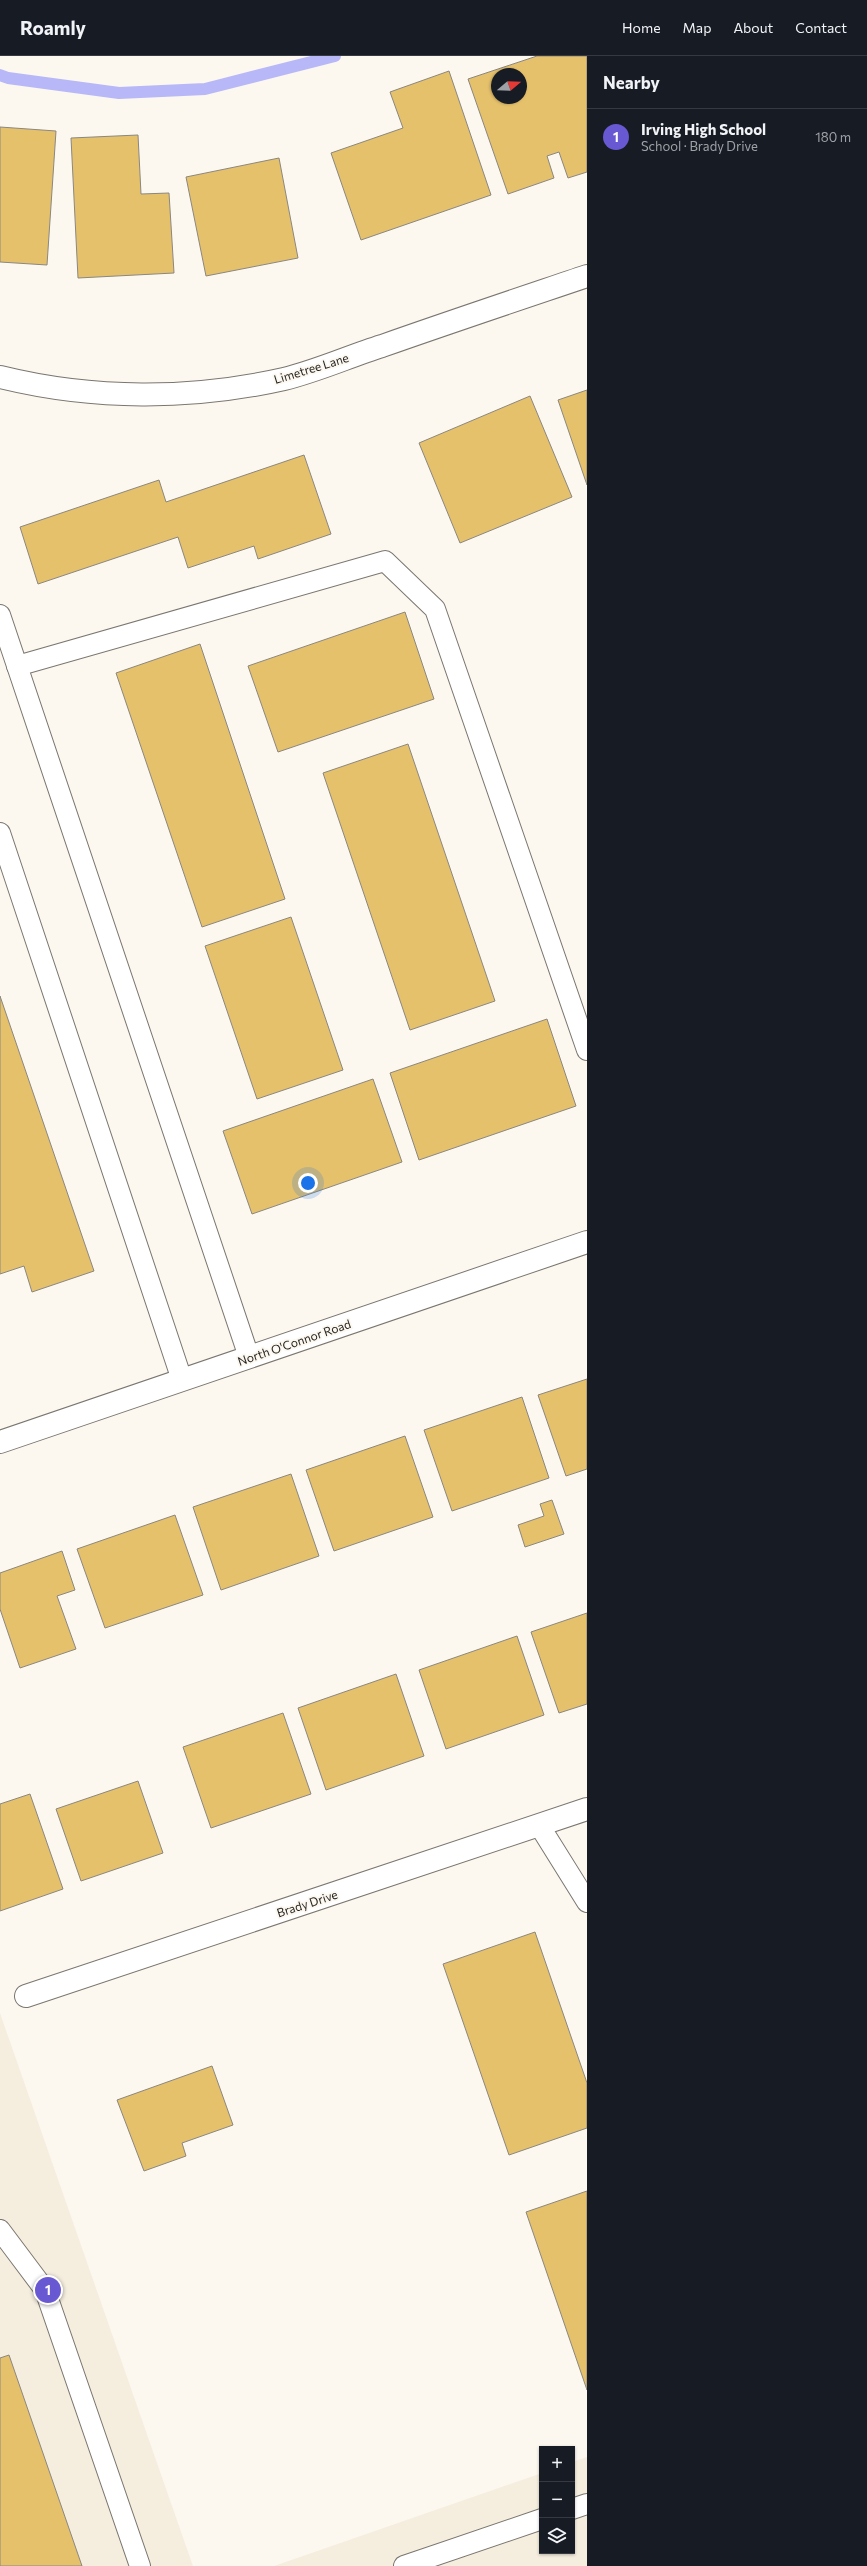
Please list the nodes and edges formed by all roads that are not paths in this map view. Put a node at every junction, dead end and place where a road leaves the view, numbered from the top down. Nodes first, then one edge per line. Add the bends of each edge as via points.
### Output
1 (587, 276) edge
2 (0, 377) edge
3 (0, 615) edge
4 (17, 666) junction
5 (0, 833) edge
6 (587, 1050) edge
7 (587, 1242) edge
8 (249, 1357) junction
9 (182, 1380) junction
10 (0, 1442) edge
11 (587, 1809) edge
12 (539, 1825) junction
13 (587, 1902) edge
14 (26, 1996) dead end
15 (0, 2230) edge
16 (587, 2504) edge
17 (575, 2508) edge
18 (539, 2520) edge
19 (140, 2566) edge
20 (404, 2566) edge

1 - 2 street, Limetree Lane via 285,379 156,396 93,393 35,386
3 - 4 lane
4 - 6 lane via 385,561 435,609
4 - 8 lane
5 - 9 lane
7 - 8 street, North O'Connor Road
8 - 9 street, North O'Connor Road
9 - 10 street, North O'Connor Road
11 - 12 street, Brady Drive
12 - 13 lane
12 - 14 street, Brady Drive
15 - 19 lane via 45,2290
16 - 17 lane
18 - 20 lane

